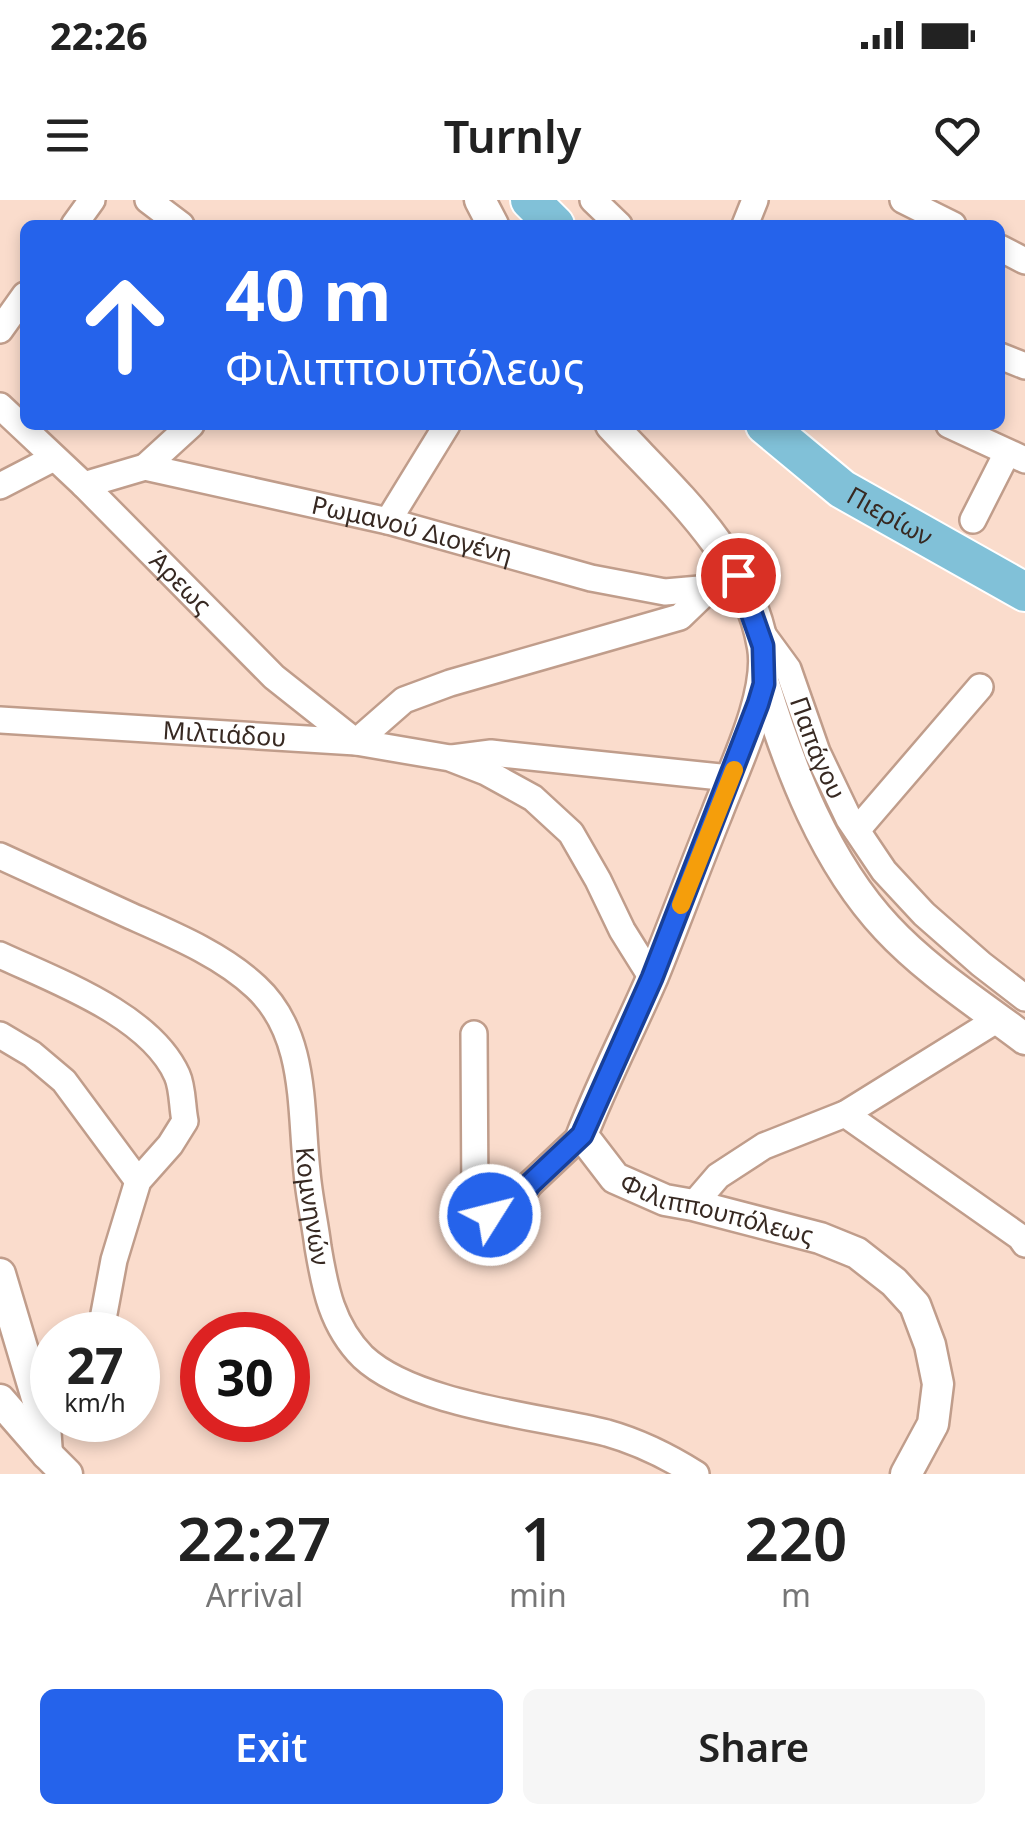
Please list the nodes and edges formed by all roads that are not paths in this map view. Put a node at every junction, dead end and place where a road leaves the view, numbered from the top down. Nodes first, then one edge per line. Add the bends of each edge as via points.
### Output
1 (148, 200) edge
2 (530, 200) edge
3 (593, 200) edge
4 (903, 200) edge
5 (173, 220) edge
6 (551, 220) edge
7 (614, 220) edge
8 (944, 220) edge
9 (20, 302) edge
10 (0, 330) edge
11 (27, 430) edge
12 (186, 430) edge
13 (444, 430) edge
14 (616, 430) edge
15 (771, 430) edge
16 (959, 430) edge
17 (1016, 457) edge
18 (54, 458) junction
19 (145, 467) junction
20 (84, 484) junction
21 (0, 486) edge
22 (973, 520) dead end
23 (388, 522) junction
24 (738, 575) junction
25 (708, 590) junction
26 (1025, 592) edge
27 (758, 628) junction
28 (764, 684) junction
29 (980, 688) dead end
30 (0, 720) edge
31 (356, 742) junction
32 (450, 758) junction
33 (730, 778) junction
34 (857, 830) junction
35 (0, 856) edge
36 (0, 955) edge
37 (652, 978) junction
38 (1025, 998) edge
39 (998, 1019) junction
40 (474, 1034) dead end
41 (0, 1036) edge
42 (1025, 1039) edge
43 (845, 1114) junction
44 (582, 1135) junction
45 (138, 1181) junction
46 (693, 1205) junction
47 (1025, 1244) edge
48 (0, 1274) edge
49 (104, 1312) edge
50 (30, 1368) edge
51 (0, 1400) edge
52 (30, 1424) edge
53 (696, 1474) edge
54 (906, 1474) edge

1 - 5 street
2 - 6 main road
3 - 7 street
4 - 8 street
9 - 10 street
11 - 18 street, Άρεως
12 - 19 street
13 - 23 street
14 - 24 street, Παπάγου via 706,526
15 - 26 main road, Πιερίων via 842,489
16 - 17 street
17 - 22 street
18 - 20 street, Άρεως
18 - 21 street
19 - 20 street, Ρωμανού Διογένη
19 - 23 street, Ρωμανού Διογένη
20 - 31 street, Άρεως via 274,677
23 - 25 street, Ρωμανού Διογένη via 591,578 665,592
24 - 25 street, Ρωμανού Διογένη
24 - 27 street, Παπάγου
25 - 31 street via 680,616 404,700
27 - 28 street
27 - 34 street, Παπάγου via 788,669 817,752
28 - 33 street
28 - 39 street, Παπάγου via 782,745 822,835 868,904 913,953
29 - 34 street
30 - 31 street, Μιλτιάδου
31 - 32 street, Μιλτιάδου
32 - 33 street, Μιλτιάδου via 491,753
32 - 37 street, Μιλτιάδου via 532,798 571,833
33 - 37 street
34 - 38 street, Παπάγου via 924,914
35 - 53 street, Κομνηνών via 184,940 235,970 280,1015 298,1065 326,1296 346,1338 364,1357 433,1395 610,1434
36 - 45 street via 130,1021 178,1076 184,1121
37 - 44 street
39 - 42 street, Παπάγου
39 - 43 street
40 - 44 street via 475,1207 490,1215 511,1210
41 - 45 street via 64,1081
43 - 46 street via 764,1146 718,1176
43 - 47 street
44 - 46 street, Φιλιππουπόλεως via 614,1178
45 - 49 street
46 - 54 street, Φιλιππουπόλεως via 858,1252 915,1305 938,1384 933,1424
48 - 50 street
51 - 52 street

